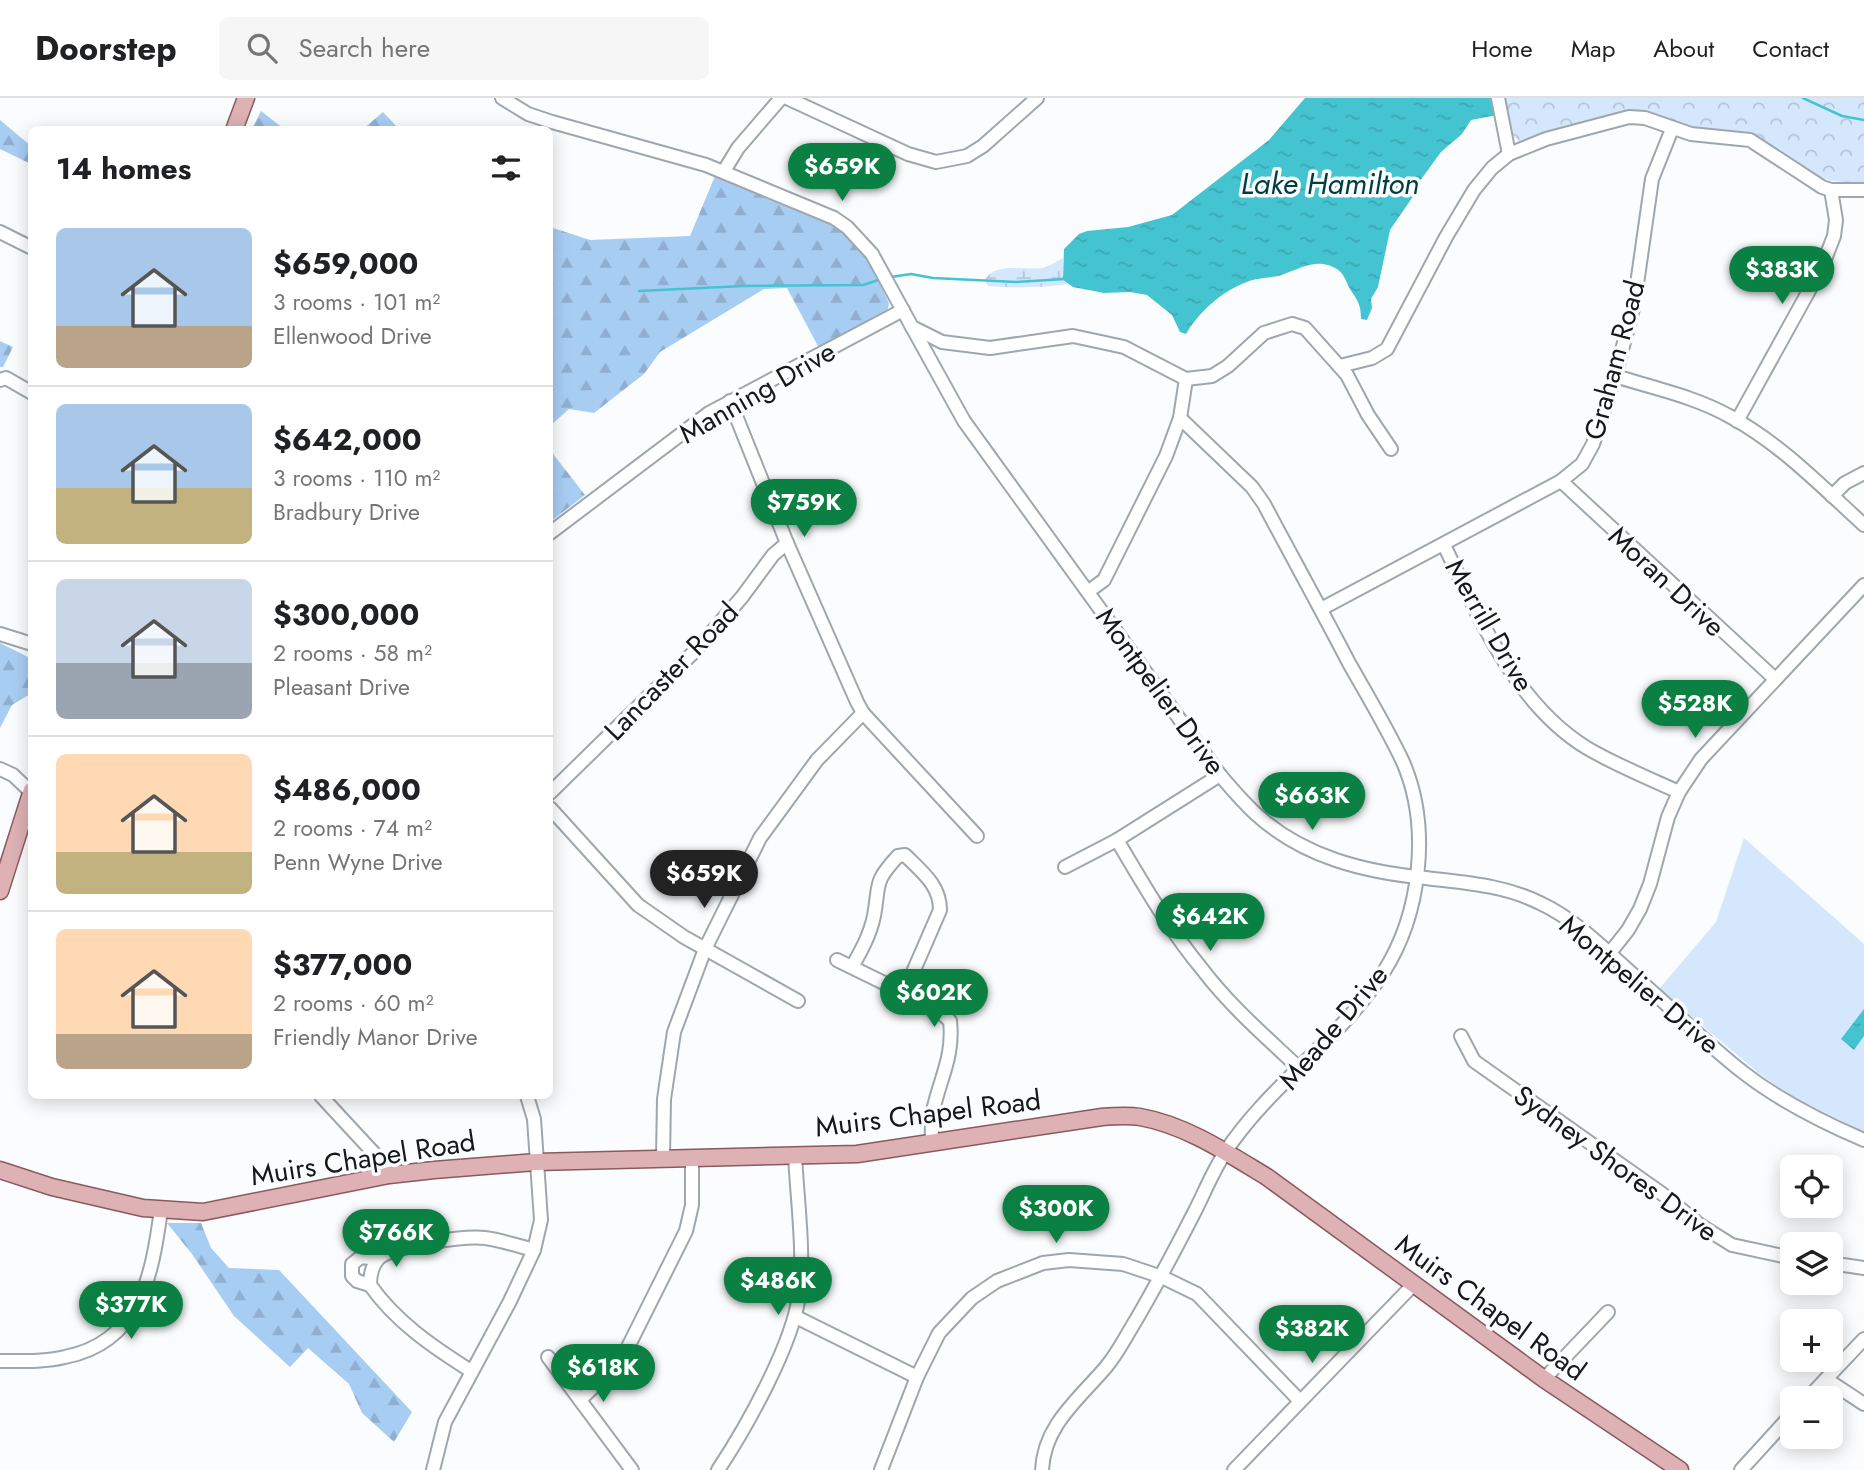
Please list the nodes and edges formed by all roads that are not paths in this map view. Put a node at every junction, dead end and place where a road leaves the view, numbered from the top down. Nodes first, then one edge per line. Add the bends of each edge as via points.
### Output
1 (246, 98) edge
2 (502, 98) edge
3 (781, 98) edge
4 (788, 98) edge
5 (1037, 98) edge
6 (1498, 98) edge
7 (236, 126) edge
8 (1672, 129) junction
9 (1509, 154) junction
10 (724, 171) junction
11 (1831, 190) junction
12 (1864, 190) edge
13 (0, 232) edge
14 (28, 246) edge
15 (903, 310) junction
16 (912, 327) junction
17 (1340, 366) junction
18 (1615, 376) junction
19 (1186, 379) junction
20 (0, 380) edge
21 (28, 391) edge
22 (730, 401) junction
23 (1180, 418) junction
24 (1737, 421) junction
25 (1391, 449) dead end
26 (1864, 473) edge
27 (1561, 481) junction
28 (1832, 496) junction
29 (1864, 525) edge
30 (553, 531) edge
31 (787, 543) junction
32 (1444, 545) junction
33 (1864, 585) edge
34 (1089, 591) junction
35 (1321, 609) junction
36 (0, 634) edge
37 (28, 643) edge
38 (1775, 679) junction
39 (863, 713) junction
40 (0, 769) edge
41 (1220, 775) junction
42 (28, 789) edge
43 (553, 790) edge
44 (1679, 792) junction
45 (28, 802) edge
46 (553, 811) edge
47 (977, 836) dead end
48 (1117, 840) junction
49 (1065, 867) dead end
50 (1417, 877) junction
51 (0, 891) edge
52 (705, 949) junction
53 (1609, 954) junction
54 (836, 960) dead end
55 (852, 967) junction
56 (904, 993) junction
57 (798, 1001) dead end
58 (1461, 1036) dead end
59 (1300, 1068) junction
60 (324, 1099) edge
61 (528, 1099) edge
62 (1864, 1140) edge
63 (932, 1144) junction
64 (1225, 1152) junction
65 (795, 1156) junction
66 (663, 1157) junction
67 (692, 1157) junction
68 (536, 1162) junction
69 (0, 1170) edge
70 (388, 1175) junction
71 (161, 1210) junction
72 (534, 1250) junction
73 (1780, 1255) edge
74 (378, 1259) junction
75 (1843, 1265) edge
76 (1864, 1268) edge
77 (1162, 1277) junction
78 (1414, 1284) junction
79 (370, 1285) junction
80 (1608, 1312) dead end
81 (796, 1317) junction
82 (1864, 1339) edge
83 (548, 1357) dead end
84 (0, 1362) edge
85 (471, 1371) junction
86 (917, 1377) junction
87 (1545, 1379) junction
88 (1826, 1379) junction
89 (1819, 1386) edge
90 (580, 1400) junction
91 (1300, 1401) junction
92 (1864, 1404) edge
93 (1780, 1428) edge
94 (433, 1470) edge
95 (632, 1470) edge
96 (718, 1470) edge
97 (881, 1470) edge
98 (1042, 1470) edge
99 (1234, 1470) edge
100 (1680, 1470) edge
101 (1741, 1470) edge

1 - 7 main road
2 - 10 street, Montpelier Drive via 552,122
3 - 10 street
4 - 5 street via 908,154 936,162 967,156 983,146
6 - 9 street
8 - 9 street via 1629,117
8 - 11 street via 1750,140
8 - 18 street, Graham Road via 1652,179 1634,306
9 - 17 street via 1492,168 1467,202 1387,349
10 - 15 street, Montpelier Drive via 847,227 872,254
11 - 12 street
11 - 24 street via 1835,228 1822,267
13 - 14 street
15 - 16 street, Montpelier Drive
15 - 22 street, Manning Drive
16 - 19 street via 942,342 990,348 1073,336 1098,340 1124,347
16 - 34 street, Montpelier Drive via 964,421
17 - 19 street via 1306,328 1292,324 1264,333 1212,376
17 - 25 street
18 - 24 street via 1706,405
18 - 27 street, Graham Road via 1593,444 1582,464
19 - 23 street
20 - 21 street via 6,378
22 - 30 street, Manning Drive
22 - 31 street
23 - 34 street via 1114,562 1104,580
23 - 35 street, Meade Drive via 1252,487
24 - 28 street via 1791,458
26 - 28 street
27 - 32 street, Graham Road
27 - 38 street, Moran Drive
28 - 29 street
31 - 39 street
31 - 43 street, Lancaster Road via 697,649
32 - 35 street, Graham Road
32 - 44 street, Merrill Drive via 1502,657 1541,709 1587,748
33 - 38 street
34 - 41 street, Montpelier Drive
35 - 50 street, Meade Drive via 1404,764 1417,812
36 - 37 street
38 - 44 street via 1701,758
39 - 47 street
39 - 52 street via 817,760 760,838
40 - 42 street
41 - 48 street
41 - 50 street, Montpelier Drive via 1257,815 1318,854 1367,870
44 - 53 street via 1640,909
45 - 51 main road
46 - 52 street via 638,905
48 - 49 street
48 - 59 street via 1202,971
50 - 53 street, Montpelier Drive via 1517,893 1565,917
50 - 59 street, Meade Drive via 1405,929 1383,973
52 - 57 street
52 - 66 street via 674,1032 664,1099
53 - 62 street, Montpelier Drive via 1743,1073 1799,1109
54 - 55 street
55 - 56 street
55 - 56 street via 870,929 878,880 898,856 905,855 935,886 940,910
56 - 63 street via 950,1021 952,1040 932,1115
58 - 73 street, Sydney Shores Drive via 1474,1061 1700,1225 1732,1245
59 - 64 street, Meade Drive
60 - 70 street via 383,1163
61 - 68 street
63 - 64 main road, Muirs Chapel Road via 1119,1116 1158,1122
63 - 65 main road, Muirs Chapel Road
64 - 77 street, Meade Drive
64 - 78 main road, Muirs Chapel Road via 1267,1177
65 - 67 main road, Muirs Chapel Road
65 - 81 street via 800,1272
66 - 67 main road, Muirs Chapel Road
66 - 68 main road, Muirs Chapel Road
67 - 90 street via 692,1205 686,1231 621,1362
68 - 70 main road, Muirs Chapel Road
68 - 72 street via 541,1220
69 - 71 main road, Muirs Chapel Road via 51,1187
70 - 71 main road, Muirs Chapel Road via 203,1212
71 - 84 street via 147,1286 136,1310 118,1331 78,1354
72 - 74 street via 486,1238 444,1240
72 - 85 street
74 - 79 street
74 - 79 street via 360,1258 352,1264 352,1276
75 - 76 street
77 - 86 street via 1123,1264 1069,1260 1021,1270 997,1281 955,1314 939,1333
77 - 91 street via 1197,1294
77 - 98 street, Meade Drive via 1107,1366 1060,1417 1046,1447
78 - 87 main road, Muirs Chapel Road
78 - 91 street
79 - 85 street via 402,1322
80 - 87 street
81 - 86 street
81 - 96 street via 769,1378
82 - 88 street
83 - 90 street
85 - 94 street via 445,1422
86 - 97 street
87 - 100 main road, Muirs Chapel Road
88 - 89 street
88 - 92 street
90 - 95 street
91 - 99 street
93 - 101 street

